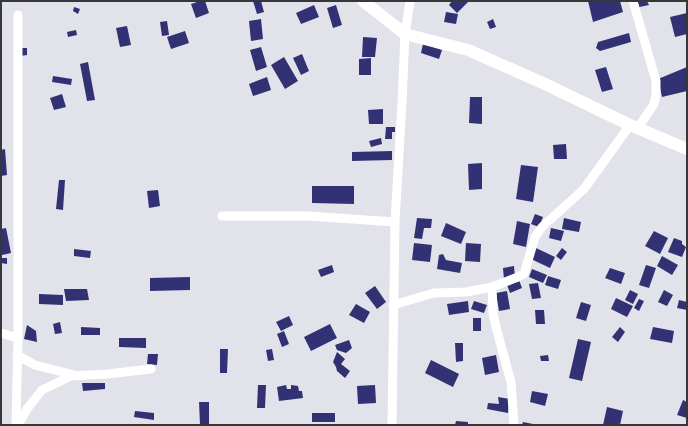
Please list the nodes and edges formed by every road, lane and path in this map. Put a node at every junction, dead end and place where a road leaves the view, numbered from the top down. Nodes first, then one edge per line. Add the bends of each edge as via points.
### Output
1 (363, 1) edge
2 (410, 1) edge
3 (633, 1) edge
4 (18, 15) dead end
5 (405, 34) junction
6 (634, 126) junction
7 (687, 149) edge
8 (222, 216) dead end
9 (395, 222) junction
10 (492, 287) junction
11 (393, 305) junction
12 (1, 332) edge
13 (18, 338) junction
14 (18, 355) junction
15 (151, 369) dead end
16 (76, 376) junction
17 (17, 425) edge
18 (392, 425) edge
19 (514, 425) edge

1 - 5 main road
2 - 5 street
3 - 6 street via 656,81 654,104
4 - 13 street
5 - 6 main road via 468,50
5 - 9 street
6 - 7 main road
6 - 10 street via 584,189 542,227 535,237 524,274
8 - 9 street via 308,216
9 - 11 street
10 - 11 street via 466,292 434,293
10 - 19 street via 495,320 511,382
11 - 18 street
12 - 13 street
13 - 14 street
14 - 16 street via 35,365
14 - 17 street
15 - 16 street
16 - 17 street via 70,376 42,390

